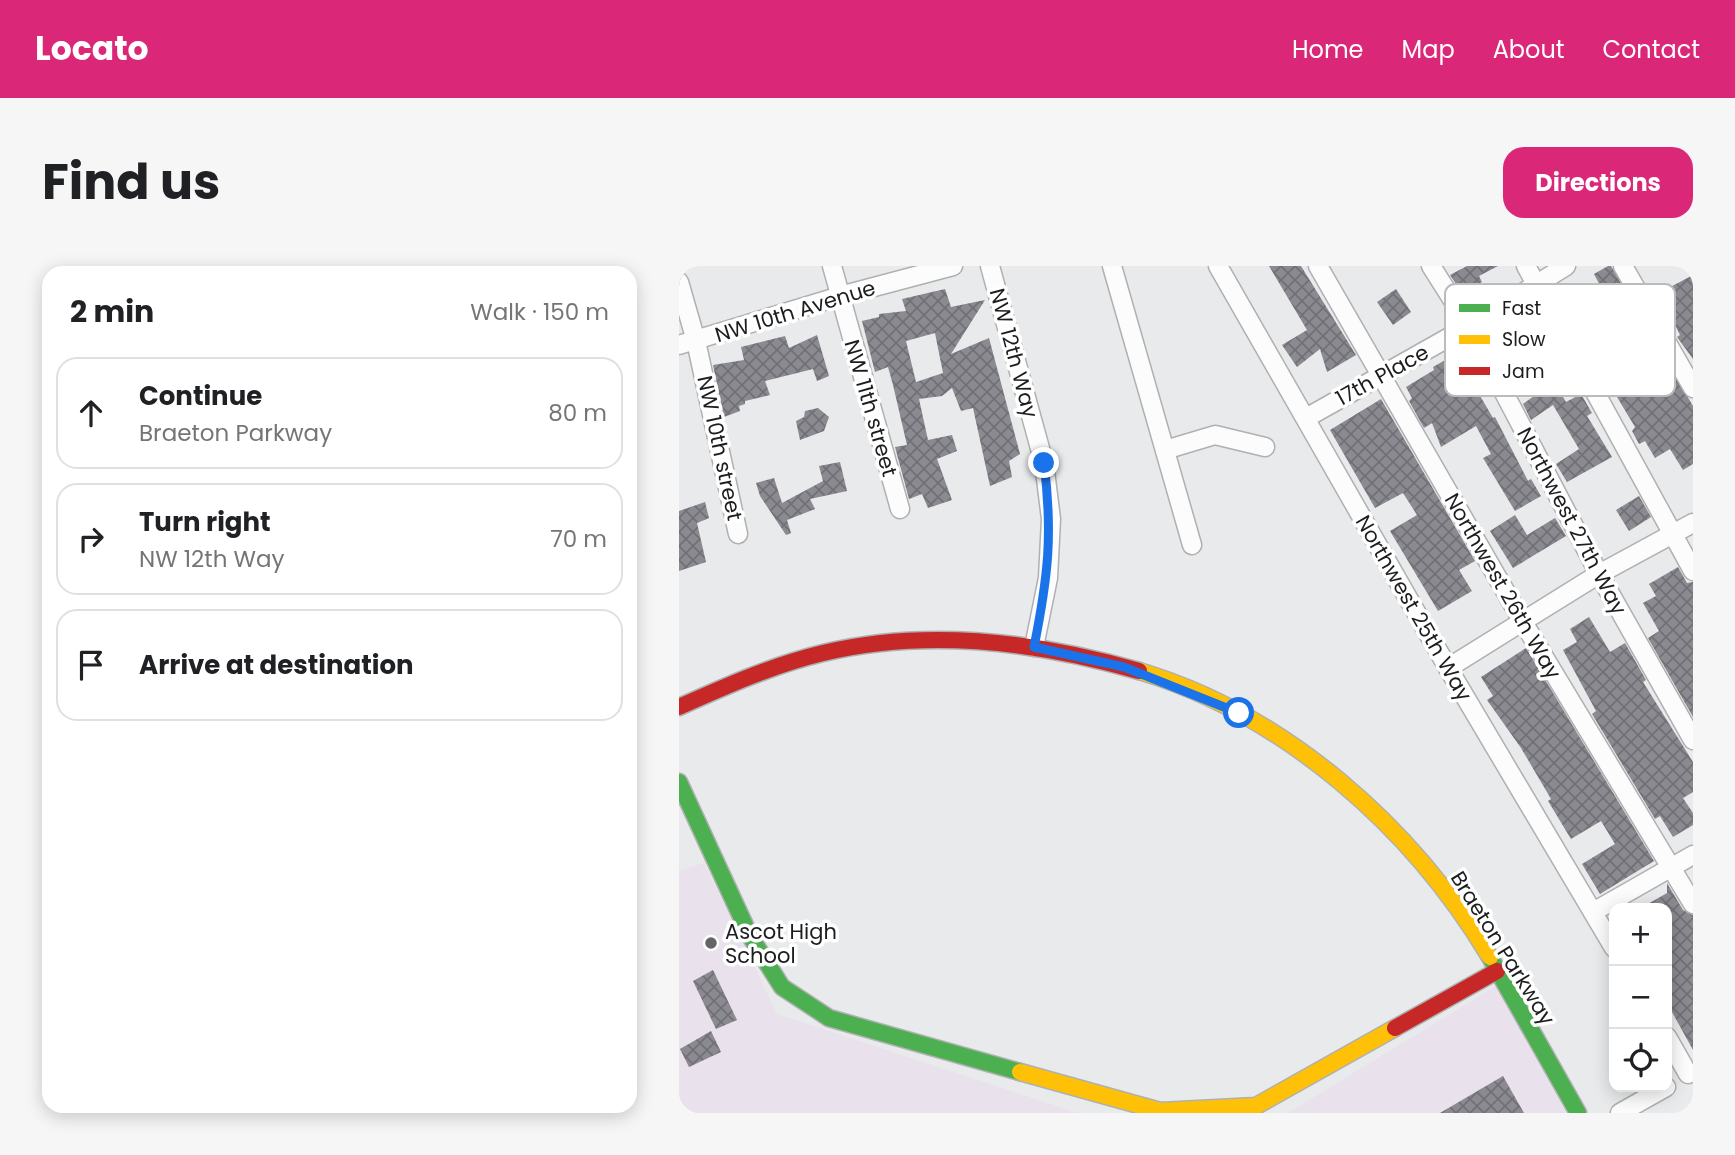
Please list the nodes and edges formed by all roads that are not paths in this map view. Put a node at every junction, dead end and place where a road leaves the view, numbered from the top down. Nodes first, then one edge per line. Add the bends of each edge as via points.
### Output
1 (832, 266) edge
2 (953, 266) edge
3 (990, 266) edge
4 (1112, 266) edge
5 (1218, 266) edge
6 (1318, 266) edge
7 (1430, 266) edge
8 (1526, 266) edge
9 (1566, 266) edge
10 (1623, 266) edge
11 (679, 282) edge
12 (1537, 284) edge
13 (1539, 284) edge
14 (1633, 284) edge
15 (1445, 289) edge
16 (840, 296) junction
17 (1445, 340) edge
18 (688, 343) edge
19 (1675, 357) edge
20 (1381, 376) junction
21 (1693, 388) edge
22 (1505, 396) edge
23 (1597, 396) edge
24 (1306, 418) junction
25 (1265, 447) dead end
26 (1165, 450) junction
27 (899, 509) dead end
28 (1693, 523) edge
29 (738, 534) dead end
30 (1672, 535) junction
31 (1192, 545) dead end
32 (1693, 571) edge
33 (1599, 574) junction
34 (1523, 622) junction
35 (1034, 647) junction
36 (1448, 668) junction
37 (679, 707) edge
38 (1693, 740) edge
39 (679, 782) edge
40 (1693, 855) edge
41 (1671, 867) junction
42 (1693, 904) edge
43 (1593, 912) junction
44 (1609, 939) edge
45 (1497, 971) junction
46 (1672, 1044) edge
47 (1691, 1073) edge
48 (1672, 1084) edge
49 (1657, 1092) edge
50 (1578, 1113) edge
51 (1620, 1113) edge

1 - 16 street, NW 11th street
2 - 16 street, NW 10th Avenue
3 - 35 street, NW 12th Way via 1044,463 1050,508 1048,578
4 - 26 street
5 - 24 street, Northwest 25th Way
6 - 20 street, Northwest 26th Way
7 - 15 street, Northwest 27th Way
8 - 12 street
9 - 13 street, 17th Place
10 - 14 street
11 - 18 street, NW 10th street
16 - 18 street, NW 10th Avenue
16 - 27 street, NW 11th street
17 - 20 street, 17th Place
18 - 29 street, NW 10th street
19 - 21 street
20 - 24 street, 17th Place
20 - 34 street, Northwest 26th Way
22 - 33 street, Northwest 27th Way
23 - 30 street
24 - 36 street, Northwest 25th Way
25 - 26 street via 1215,435
26 - 31 street
28 - 30 street
30 - 32 street
30 - 33 street
33 - 34 street
33 - 38 street, Northwest 27th Way
34 - 36 street
34 - 41 street, Northwest 26th Way
35 - 37 street, Braeton Parkway via 963,641 846,649 742,680
35 - 45 street, Braeton Parkway via 1124,667 1185,689 1239,713 1312,759 1422,862
36 - 43 street, Northwest 25th Way
39 - 45 street via 750,936 782,987 829,1018 1160,1111 1256,1106
40 - 41 street
41 - 42 street, Northwest 26th Way
41 - 43 street
43 - 44 street, Northwest 25th Way
45 - 50 street, Braeton Parkway
46 - 47 street
47 - 48 street
49 - 51 street

